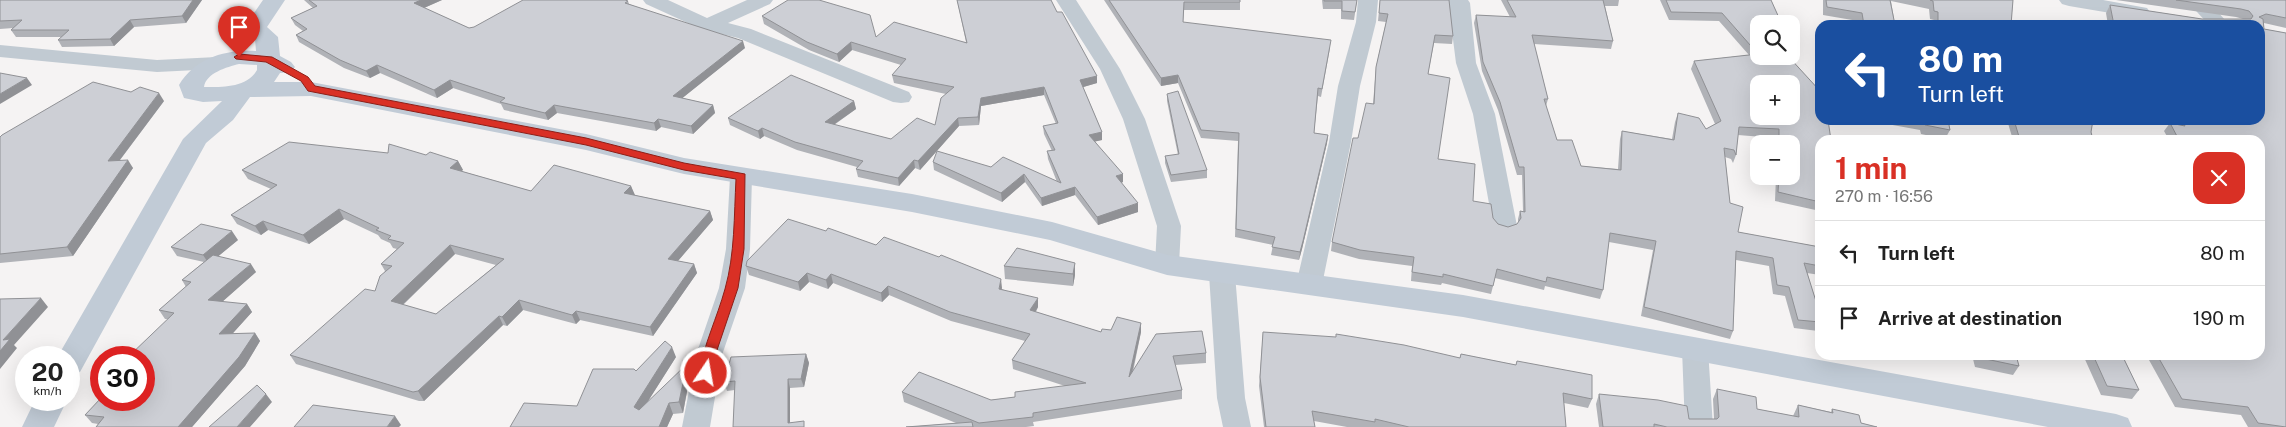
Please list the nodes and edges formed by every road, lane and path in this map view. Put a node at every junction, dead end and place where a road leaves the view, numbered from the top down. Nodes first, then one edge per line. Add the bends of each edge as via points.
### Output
1 (274, 0) edge
2 (653, 0) edge
3 (763, 0) edge
4 (1066, 0) edge
5 (1368, 0) edge
6 (1458, 0) edge
7 (2069, 0) edge
8 (2196, 0) edge
9 (2159, 14) edge
10 (2187, 18) edge
11 (2206, 20) edge
12 (2215, 20) edge
13 (708, 25) junction
14 (255, 28) junction
15 (0, 51) edge
16 (269, 59) junction
17 (217, 63) junction
18 (157, 66) junction
19 (311, 89) junction
20 (243, 90) junction
21 (193, 93) junction
22 (900, 97) dead end
23 (196, 139) junction
24 (741, 177) junction
25 (1505, 226) edge
26 (1167, 265) junction
27 (1222, 274) junction
28 (1309, 285) junction
29 (79, 346) edge
30 (1696, 349) junction
31 (46, 411) edge
32 (38, 427) edge
33 (696, 427) edge
34 (1237, 427) edge
35 (1699, 427) edge
36 (2116, 427) edge

1 - 14 street
2 - 13 street
3 - 13 street
4 - 26 street via 1110,69 1134,119 1169,226
5 - 28 street via 1366,22 1348,86 1340,142
6 - 25 street via 1466,63 1484,114
7 - 9 street
8 - 12 street
10 - 11 street
13 - 22 street via 744,33
14 - 16 street via 266,36
14 - 17 street via 237,41
15 - 18 street
16 - 17 street via 239,57
16 - 19 street via 304,79
16 - 20 street via 271,68 268,74 254,86
17 - 18 street
17 - 21 street via 193,79
18 - 21 street
19 - 20 street
19 - 24 street via 586,142
20 - 21 street via 217,96
20 - 23 street via 224,115
21 - 23 street via 192,119
23 - 29 street
24 - 26 street via 912,203 1052,231
24 - 33 street via 738,249 732,288 709,356
26 - 27 street
27 - 28 street
27 - 34 street via 1230,398
28 - 30 street via 1463,306
30 - 35 street
30 - 36 street
31 - 32 street

